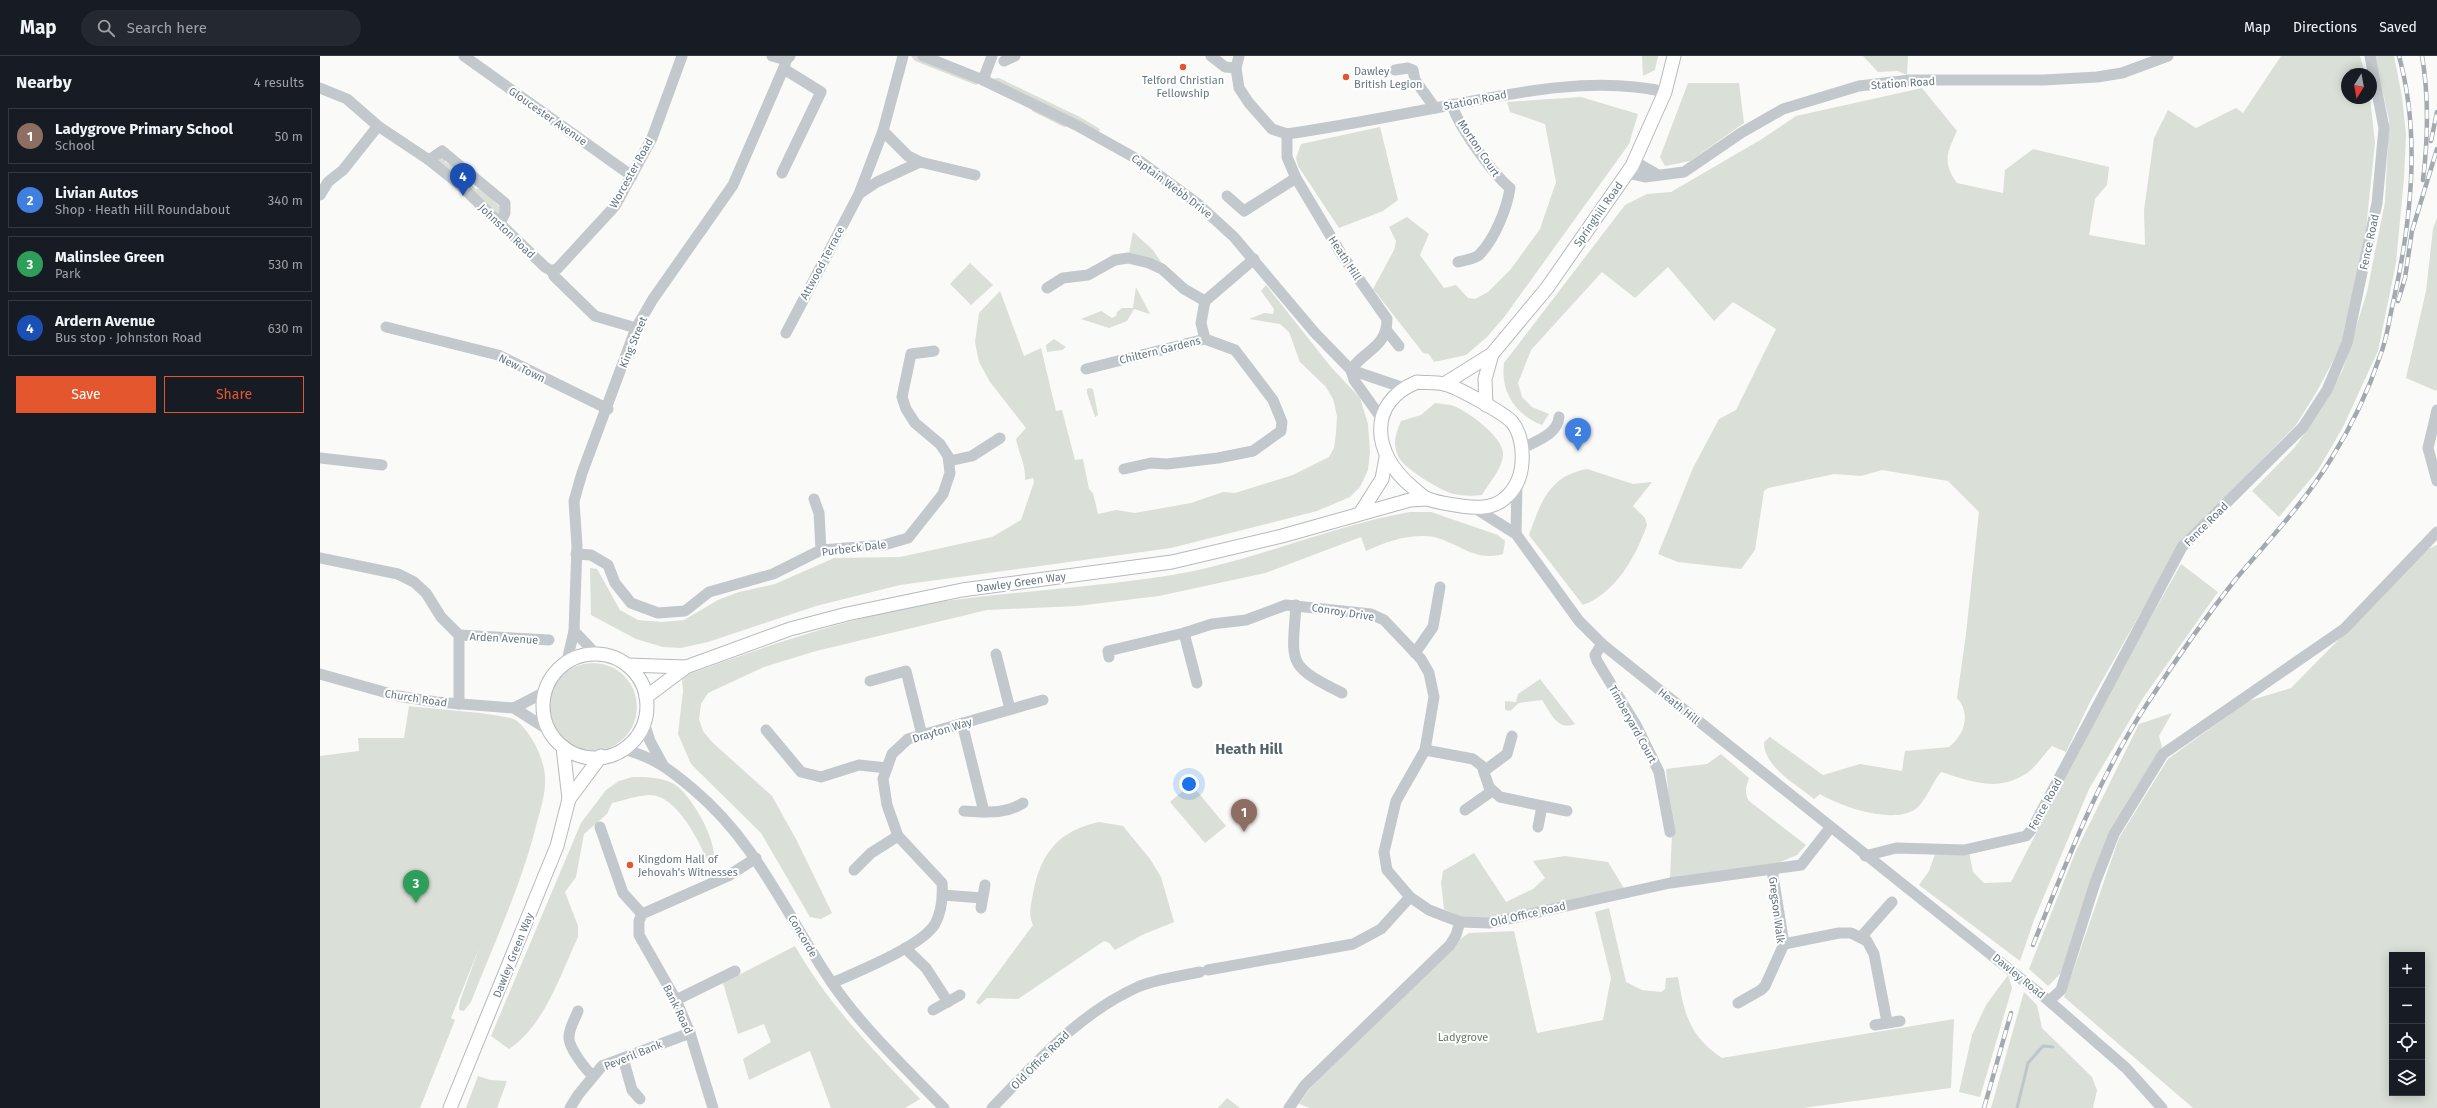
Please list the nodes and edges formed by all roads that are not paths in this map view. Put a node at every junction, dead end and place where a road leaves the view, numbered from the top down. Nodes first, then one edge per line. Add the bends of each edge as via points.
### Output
1 (464, 56) edge
2 (682, 56) edge
3 (772, 56) edge
4 (903, 56) edge
5 (923, 56) edge
6 (992, 56) edge
7 (1015, 56) edge
8 (1211, 56) edge
9 (1239, 56) edge
10 (1674, 56) edge
11 (2168, 56) edge
12 (2370, 56) edge
13 (787, 61) edge
14 (1004, 61) dead end
15 (1236, 68) junction
16 (1395, 70) dead end
17 (984, 80) junction
18 (320, 88) edge
19 (1664, 92) junction
20 (1452, 104) junction
21 (1435, 108) junction
22 (378, 126) junction
23 (883, 131) junction
24 (1287, 134) junction
25 (429, 160) junction
26 (1634, 161) junction
27 (920, 162) junction
28 (782, 173) dead end
29 (1627, 173) junction
30 (975, 175) dead end
31 (632, 176) junction
32 (1658, 176) junction
33 (1296, 178) junction
34 (859, 194) junction
35 (320, 195) edge
36 (1227, 196) dead end
37 (500, 223) junction
38 (1254, 259) junction
39 (1458, 262) dead end
40 (552, 271) junction
41 (1047, 288) dead end
42 (1205, 300) junction
43 (386, 327) dead end
44 (636, 328) junction
45 (1387, 331) junction
46 (786, 333) dead end
47 (1205, 339) junction
48 (1399, 346) dead end
49 (934, 351) dead end
50 (1492, 354) junction
51 (1086, 369) dead end
52 (1351, 370) junction
53 (1444, 384) junction
54 (1404, 388) junction
55 (1486, 405) junction
56 (608, 409) junction
57 (2437, 410) edge
58 (1559, 417) dead end
59 (1382, 419) junction
60 (1000, 438) dead end
61 (1523, 448) junction
62 (320, 458) edge
63 (1386, 458) junction
64 (949, 461) junction
65 (382, 465) dead end
66 (1124, 469) dead end
67 (2437, 481) edge
68 (1517, 483) junction
69 (814, 499) dead end
70 (1427, 499) junction
71 (1474, 508) junction
72 (1361, 512) junction
73 (2437, 532) edge
74 (1516, 534) junction
75 (820, 550) junction
76 (576, 554) junction
77 (320, 558) edge
78 (1440, 587) dead end
79 (1296, 605) junction
80 (574, 631) junction
81 (1184, 633) junction
82 (458, 635) junction
83 (549, 640) dead end
84 (1602, 644) junction
85 (1416, 653) junction
86 (596, 654) junction
87 (996, 654) dead end
88 (1109, 657) dead end
89 (567, 661) junction
90 (627, 665) junction
91 (686, 667) junction
92 (320, 674) edge
93 (870, 681) dead end
94 (1197, 683) dead end
95 (545, 692) junction
96 (1342, 693) dead end
97 (646, 696) junction
98 (1042, 700) dead end
99 (459, 704) junction
100 (514, 708) junction
101 (1010, 710) junction
102 (644, 723) junction
103 (962, 723) junction
104 (547, 729) junction
105 (766, 730) dead end
106 (922, 735) junction
107 (1512, 736) dead end
108 (563, 747) junction
109 (623, 749) junction
110 (1425, 750) junction
111 (601, 756) junction
112 (664, 765) junction
113 (887, 768) junction
114 (1484, 772) junction
115 (1492, 791) junction
116 (569, 799) junction
117 (1023, 803) dead end
118 (1542, 806) junction
119 (1465, 810) dead end
120 (964, 811) dead end
121 (1567, 811) dead end
122 (984, 812) junction
123 (600, 827) dead end
124 (1538, 827) dead end
125 (1830, 828) junction
126 (1670, 832) dead end
127 (898, 836) junction
128 (1865, 856) junction
129 (756, 858) junction
130 (854, 870) dead end
131 (1772, 870) junction
132 (985, 885) dead end
133 (943, 895) junction
134 (1410, 897) junction
135 (1892, 902) dead end
136 (642, 914) junction
137 (1460, 922) junction
138 (1861, 937) junction
139 (1784, 944) junction
140 (905, 948) junction
141 (735, 971) dead end
142 (832, 983) junction
143 (960, 995) dead end
144 (676, 1000) junction
145 (2049, 1001) junction
146 (948, 1002) junction
147 (1738, 1003) dead end
148 (933, 1010) dead end
149 (578, 1011) dead end
150 (1900, 1021) dead end
151 (1887, 1022) junction
152 (1875, 1025) dead end
153 (690, 1033) junction
154 (623, 1058) junction
155 (593, 1076) junction
156 (640, 1099) dead end
157 (450, 1108) edge
158 (570, 1108) edge
159 (713, 1108) edge
160 (944, 1108) edge
161 (992, 1108) edge
162 (1289, 1108) edge
163 (2162, 1108) edge

1 - 31 street, Gloucester Avenue
2 - 31 street, Worcester Road via 658,122
3 - 13 street
4 - 23 street, Attwood Terrace
5 - 17 street, Captain Webb Drive
6 - 17 street
7 - 14 street
8 - 15 street via 1225,67
9 - 15 street
10 - 19 main road, Springhill Road
11 - 32 street, Station Road via 2122,72 2097,77 2044,80 1910,80 1859,86 1783,109 1741,133 1684,172
12 - 128 street, Fence Road via 2384,128 2377,203 2347,343 2327,390 2303,428 2182,547 2026,836 1964,850 1896,848
13 - 28 street via 821,92
13 - 44 street, King Street via 733,185 653,298
15 - 24 street via 1239,88 1249,103 1272,129
16 - 21 street via 1413,70 1415,80
17 - 38 street, Captain Webb Drive via 1138,159 1198,204
18 - 22 street, Johnston Road via 347,99
19 - 20 street, Station Road via 1648,88 1580,86 1513,92
19 - 26 main road, Springhill Road
20 - 21 street, Station Road
20 - 39 street, Morton Court via 1482,155 1498,178 1510,188 1507,205 1497,228 1478,256
21 - 24 street, Station Road
22 - 25 street, Johnston Road
22 - 35 street via 344,170 328,182
23 - 27 street via 908,156
23 - 34 street, Attwood Terrace
24 - 33 street, Heath Hill via 1287,157
25 - 37 street, Johnston Road
25 - 37 street via 442,152 505,203 505,213
26 - 29 main road, Springhill Road
26 - 32 street
27 - 30 street
27 - 34 street, Attwood Terrace via 876,182
29 - 32 street, Station Road via 1640,177
29 - 50 main road, Springhill Road via 1547,288
31 - 40 street, Worcester Road via 615,206 558,268
33 - 36 street via 1244,211
33 - 45 street, Heath Hill via 1342,256 1387,319
34 - 46 street, Attwood Terrace
37 - 40 street, Johnston Road
38 - 42 street
38 - 52 street, Captain Webb Drive via 1315,333
40 - 44 street, Johnston Road via 554,276 595,316
41 - 42 street via 1063,278 1088,274 1115,260 1128,258 1162,269 1184,289
42 - 47 street via 1201,323
43 - 56 street, New Town via 498,355
44 - 56 street, King Street
45 - 48 street
45 - 52 street via 1381,341
47 - 51 street, Chiltern Gardens
47 - 66 street, Chiltern Gardens via 1235,350 1273,400 1282,422 1281,431 1253,451 1167,464 1151,463
49 - 64 street via 911,354 902,397 915,423 940,444
50 - 53 main road, Springhill Road
50 - 55 main road, Springhill Road via 1485,379
52 - 54 street, Captain Webb Drive
52 - 59 street, Captain Webb Drive via 1354,380
53 - 54 main road via 1417,382
53 - 55 main road
54 - 59 main road via 1389,401
55 - 61 main road via 1512,422
56 - 76 street, King Street via 574,500
57 - 67 street via 2428,448
58 - 61 street via 1559,422 1548,434
59 - 63 main road via 1381,440
60 - 64 street via 972,456
61 - 68 main road via 1522,471
62 - 65 street
63 - 70 main road via 1405,481
63 - 72 main road via 1382,479
64 - 75 street, Purbeck Dale via 950,473 942,494 908,538 884,545
68 - 71 main road via 1512,492 1497,505
68 - 74 street
69 - 75 street via 819,513
70 - 71 main road
70 - 72 main road, Dawley Green Way via 1410,500
71 - 74 street, Heath Hill
72 - 91 main road, Dawley Green Way via 1282,536 1172,562 904,600 790,630
73 - 145 street via 2344,629 2163,754 2114,834 2095,883 2061,990
74 - 84 street, Heath Hill via 1579,620
75 - 76 street, Purbeck Dale via 773,574 709,592 685,611 658,613 631,603 615,583 608,565 591,555
76 - 80 street, King Street
77 - 82 street via 398,574 410,580 426,593 441,617
78 - 85 street via 1433,627
79 - 81 street, Conroy Drive via 1277,607 1246,620 1212,624
79 - 85 street, Conroy Drive via 1378,616
79 - 96 street via 1293,647 1296,662 1306,674
80 - 86 street
80 - 89 street, King Street
81 - 88 street, Conroy Drive via 1108,651
81 - 94 street
82 - 83 street, Arden Avenue
82 - 99 street
84 - 125 street, Heath Hill
84 - 126 street, Timberyard Court via 1595,655 1597,661 1633,720 1659,772
85 - 110 street, Conroy Drive via 1426,666 1433,688 1434,705
86 - 89 main road
86 - 90 main road via 611,656
87 - 101 street
89 - 95 main road via 552,678
90 - 91 main road, Dawley Green Way
90 - 97 main road via 637,677
91 - 97 main road, Dawley Green Way
92 - 99 street, Church Road via 383,692
93 - 106 street via 906,672
95 - 100 street
95 - 104 main road via 542,708
97 - 102 main road
98 - 101 street, Drayton Way
99 - 100 street, Church Road
100 - 104 street, Church Road
101 - 103 street, Drayton Way
102 - 109 main road via 635,739
102 - 112 street, Concorde
103 - 106 street, Drayton Way
103 - 122 street
104 - 108 main road
105 - 113 street via 801,772 820,777 858,765
106 - 113 street, Drayton Way via 908,738 892,754
107 - 114 street via 1507,754
108 - 111 main road via 580,754
108 - 116 main road, Dawley Green Way
109 - 111 main road
109 - 112 street, Concorde
110 - 114 street via 1473,759
110 - 134 street, Conroy Drive via 1399,793 1384,852 1387,870
111 - 116 main road, Dawley Green Way
112 - 129 street, Concorde via 709,802
113 - 127 street, Drayton Way via 883,779 887,805
114 - 115 street
115 - 118 street via 1507,800
115 - 119 street
116 - 157 main road, Dawley Green Way via 557,846
117 - 122 street via 1011,810
118 - 121 street
118 - 124 street
120 - 122 street
123 - 136 street via 623,893
125 - 128 street, Heath Hill
125 - 131 street, Old Office Road via 1801,864
127 - 130 street via 871,853
127 - 133 street, Drayton Way via 942,883
128 - 145 street, Dawley Road via 1919,896
129 - 136 street via 728,876
129 - 142 street, Concorde
131 - 137 street, Old Office Road via 1670,883 1490,923
131 - 139 street, Gregson Walk
132 - 133 street via 982,903
133 - 140 street via 943,903 935,925 915,944
134 - 137 street, Old Office Road via 1428,910
134 - 161 street, Old Office Road via 1381,929 1353,944 1204,971 1141,986 1090,1015 1059,1039
135 - 138 street
136 - 144 street, Bank Road via 638,921 639,935
137 - 162 street via 1450,945 1306,1085
138 - 139 street via 1851,932 1839,933
138 - 151 street via 1872,947
139 - 147 street, Gregson Walk via 1765,986
140 - 142 street
140 - 146 street via 926,968
141 - 144 street
142 - 160 street, Concorde via 880,1040
143 - 146 street
144 - 153 street, Bank Road
145 - 163 street, Dawley Road via 2126,1068
146 - 148 street
149 - 155 street via 569,1042
150 - 151 street
151 - 152 street
153 - 154 street, Peveril Bank
153 - 159 street, Bank Road
154 - 155 street, Peveril Bank via 602,1066
154 - 156 street via 632,1090
155 - 158 street, Peveril Bank

